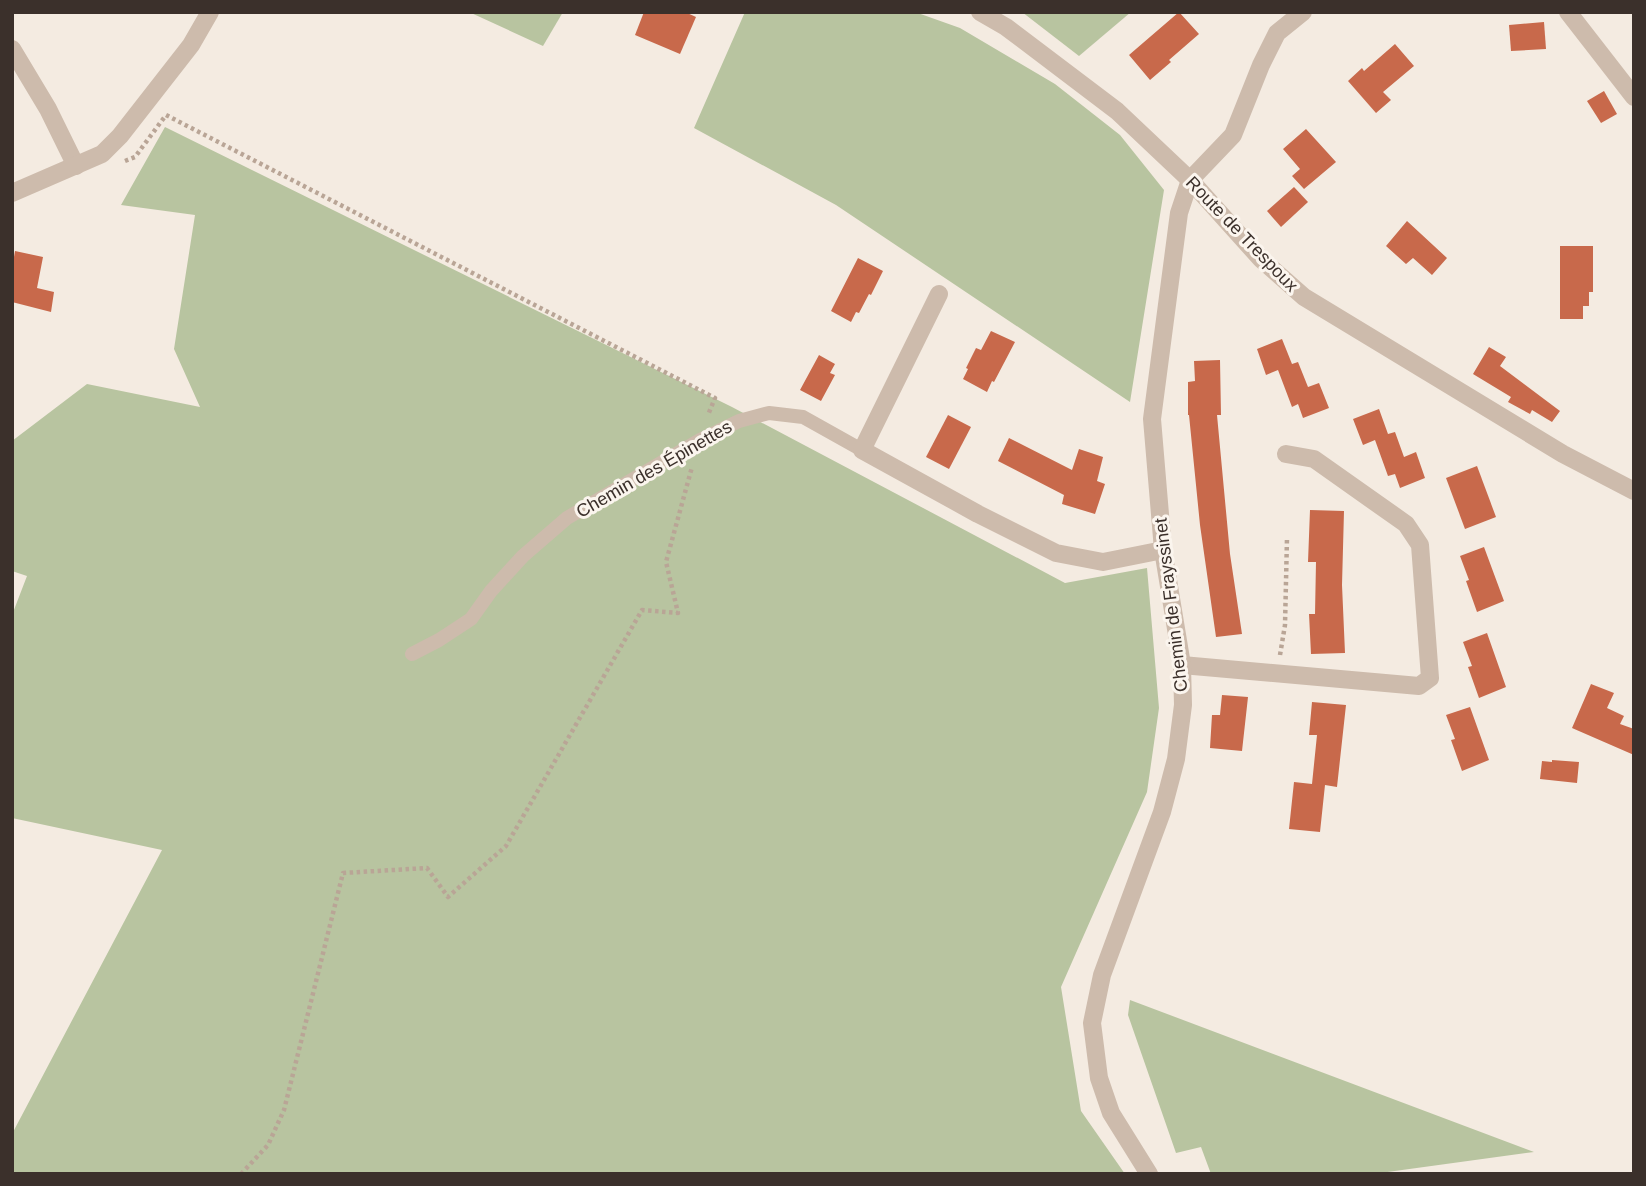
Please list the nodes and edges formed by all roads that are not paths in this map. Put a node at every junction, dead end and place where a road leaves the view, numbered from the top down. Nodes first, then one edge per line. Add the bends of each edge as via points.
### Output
1 (210, 12) edge
2 (980, 12) edge
3 (1303, 12) edge
4 (1568, 12) edge
5 (12, 49) edge
6 (1634, 97) edge
7 (76, 166) junction
8 (1190, 180) junction
9 (12, 193) edge
10 (939, 293) dead end
11 (862, 450) junction
12 (1286, 454) dead end
13 (1634, 491) edge
14 (1163, 550) junction
15 (412, 654) dead end
16 (1182, 665) junction
17 (1149, 1174) edge

1 - 7 street via 191,45 120,135 103,154
2 - 8 street, Route de Trespoux via 1117,111
3 - 8 street via 1277,33 1233,135
4 - 6 street
5 - 7 street
7 - 9 street
8 - 13 street, Route de Trespoux via 1261,259 1304,297 1563,454
8 - 14 street, Chemin de Frayssinet via 1179,213 1152,419
10 - 11 street
11 - 14 street, Chemin des Épinettes via 1056,553 1102,562
11 - 15 lane, Chemin des Épinettes via 803,417 769,413 739,421 567,518 523,556 471,619
12 - 16 street via 1314,459 1406,524 1420,545 1430,678 1419,685
14 - 16 street, Chemin de Frayssinet
16 - 17 street, Chemin de Frayssinet via 1177,760 1102,975 1092,1023 1099,1078 1111,1114

